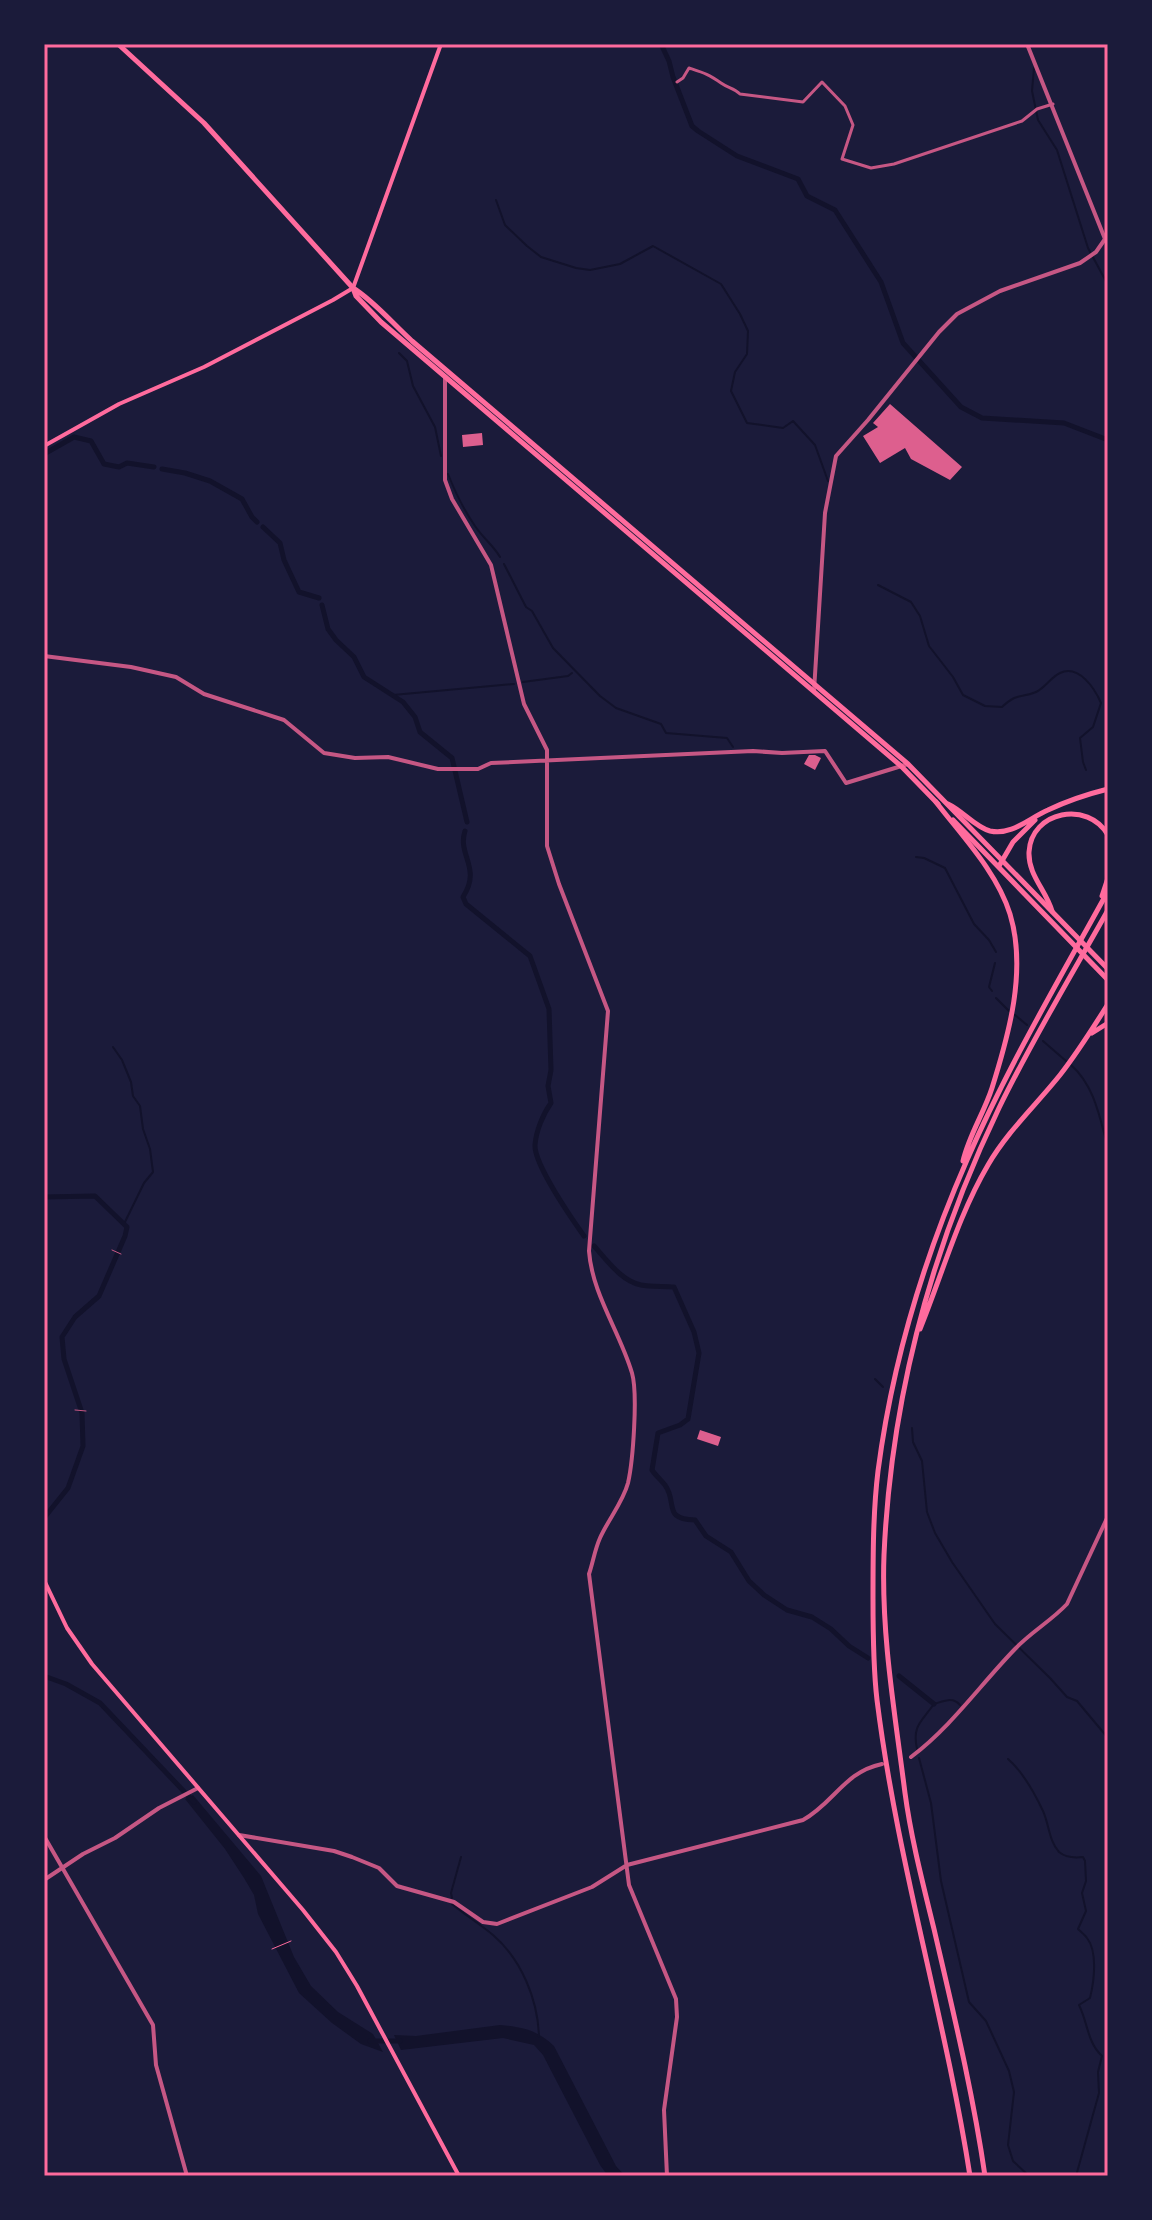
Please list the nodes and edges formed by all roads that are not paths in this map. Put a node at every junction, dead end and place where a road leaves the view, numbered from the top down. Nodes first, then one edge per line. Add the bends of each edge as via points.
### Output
1 (118, 44) edge
2 (441, 44) edge
3 (1027, 44) edge
4 (677, 82) dead end
5 (1053, 104) junction
6 (353, 288) junction
7 (446, 375) junction
8 (44, 446) edge
9 (44, 656) edge
10 (815, 688) junction
11 (548, 761) junction
12 (908, 764) junction
13 (901, 766) junction
14 (932, 787) junction
15 (1108, 789) edge
16 (925, 792) junction
17 (936, 802) junction
18 (948, 804) junction
19 (1045, 811) junction
20 (1108, 835) edge
21 (1001, 863) junction
22 (1108, 878) edge
23 (1108, 891) edge
24 (1100, 906) junction
25 (1108, 910) edge
26 (1052, 911) junction
27 (1108, 969) edge
28 (1108, 980) edge
29 (1108, 1004) edge
30 (1108, 1023) edge
31 (1088, 1036) junction
32 (958, 1182) junction
33 (112, 1250) dead end
34 (121, 1254) dead end
35 (915, 1341) junction
36 (75, 1410) dead end
37 (86, 1411) dead end
38 (1108, 1516) edge
39 (44, 1580) edge
40 (911, 1757) dead end
41 (882, 1764) dead end
42 (198, 1788) junction
43 (237, 1834) junction
44 (44, 1836) edge
45 (627, 1865) junction
46 (62, 1868) junction
47 (44, 1880) edge
48 (187, 2176) edge
49 (459, 2176) edge
50 (667, 2176) edge
51 (970, 2176) edge
52 (985, 2176) edge

1 - 6 main road via 204,123
2 - 6 main road
3 - 5 street
4 - 5 street via 689,68 712,75 740,94 803,102 822,82 845,106 853,125 842,159 871,168 968,140
5 - 10 street via 1105,239 1080,263 1000,291 957,314 836,456 825,513
6 - 7 main road via 373,315
6 - 8 main road
7 - 10 main road
7 - 11 street via 445,480 491,565 524,704
9 - 11 street via 176,677 204,694 284,720 324,753 388,757 438,769
10 - 12 main road
10 - 13 main road
11 - 13 street via 825,751 846,783
11 - 45 street via 547,846 608,1011 589,1251 593,1278 632,1375 634,1407 628,1484 589,1574
12 - 13 street
12 - 14 main road
13 - 16 main road
14 - 16 main road
14 - 18 main road
15 - 19 main road
16 - 17 main road
17 - 21 main road
17 - 32 main road via 998,888 1015,942 1010,1026
18 - 19 main road via 982,828 1001,832
18 - 21 main road
19 - 21 main road via 1013,842
20 - 26 main road via 1093,819 1073,813 1055,816 1039,829 1029,858
21 - 26 main road
21 - 28 main road
22 - 24 main road
23 - 24 main road
24 - 32 main road via 1019,1053
25 - 35 main road via 1000,1107 960,1196
26 - 27 main road
29 - 31 main road
30 - 31 main road
31 - 35 main road via 988,1164
32 - 51 main road via 928,1255 895,1381 878,1475 873,1645 889,1783
33 - 34 lane
35 - 52 main road via 888,1492 885,1625 905,1794
36 - 37 lane
38 - 40 street via 1067,1604 1017,1646 947,1726
39 - 42 main road via 92,1664
41 - 45 street via 860,1771 803,1820
42 - 43 main road
42 - 46 street
43 - 45 street via 352,1857 379,1868 397,1886 454,1902 483,1922 497,1924 592,1887
43 - 49 main road via 336,1952
44 - 46 street
45 - 50 street via 629,1885 676,1999 664,2110
46 - 47 street
46 - 48 street via 153,2025 156,2065

